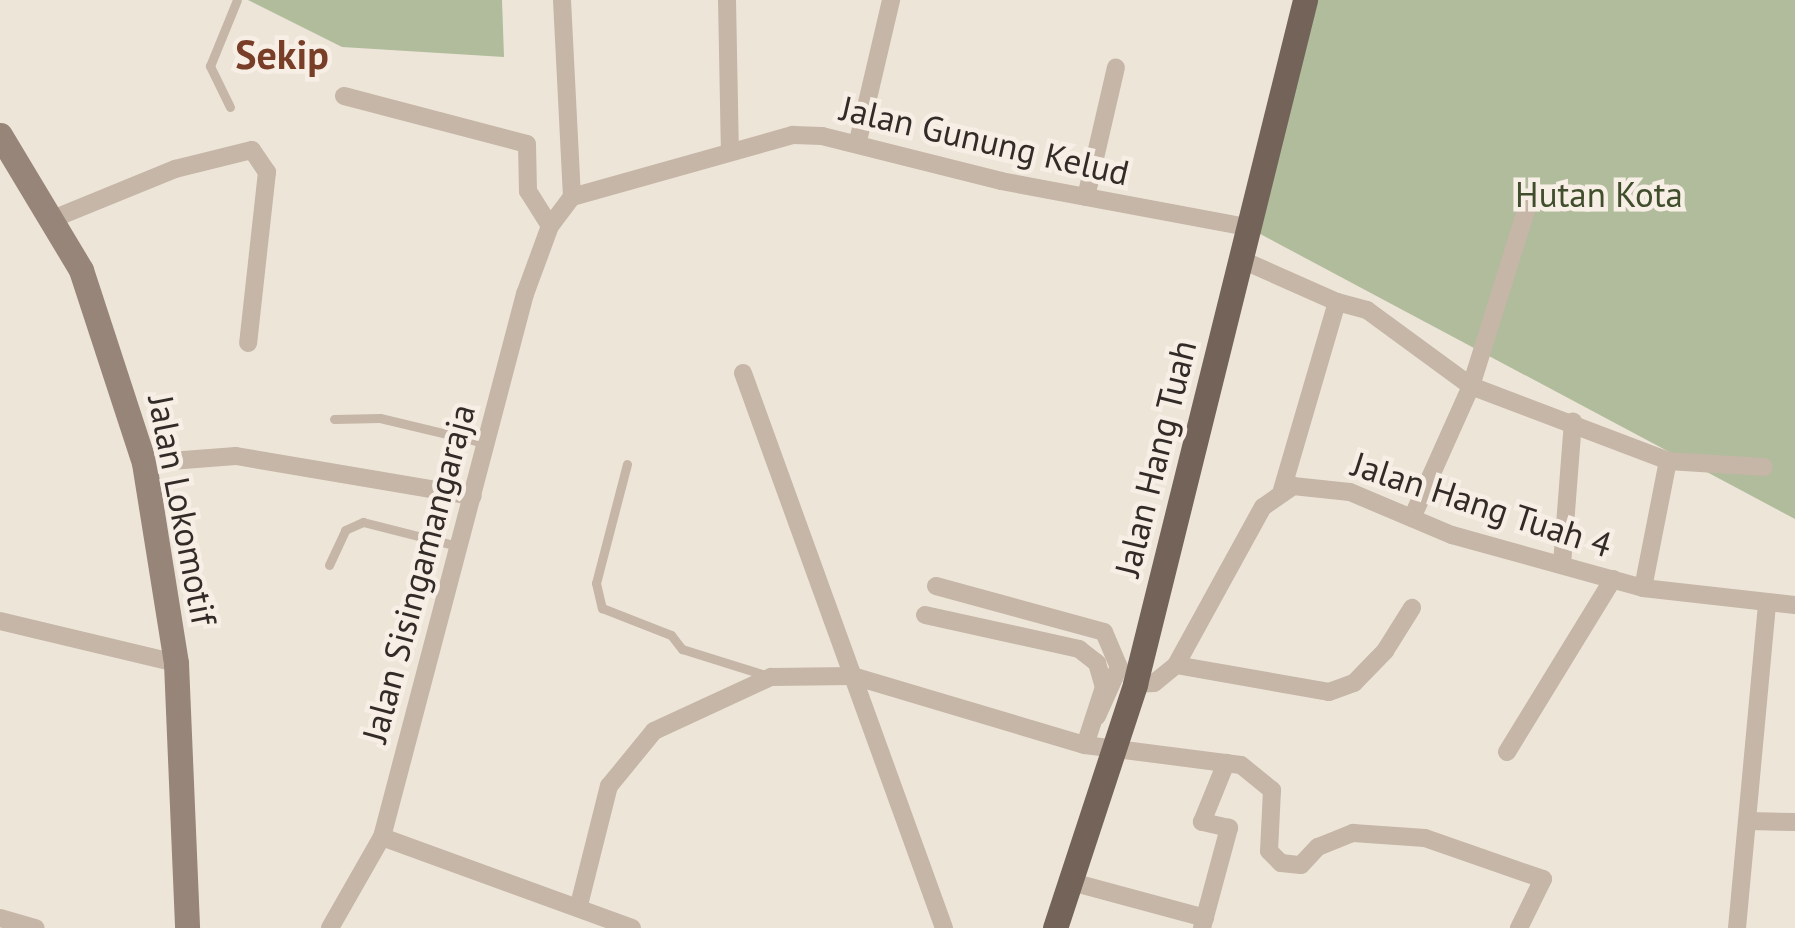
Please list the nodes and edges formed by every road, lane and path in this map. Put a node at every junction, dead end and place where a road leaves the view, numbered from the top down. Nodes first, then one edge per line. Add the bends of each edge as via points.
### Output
1 (237, 0) edge
2 (562, 0) edge
3 (727, 0) edge
4 (891, 0) edge
5 (1305, 0) edge
6 (1116, 66) dead end
7 (344, 96) dead end
8 (230, 108) dead end
9 (0, 135) edge
10 (858, 141) junction
11 (730, 150) junction
12 (572, 197) junction
13 (1086, 197) junction
14 (1528, 204) dead end
15 (55, 218) junction
16 (550, 226) junction
17 (1247, 228) junction
18 (1240, 259) junction
19 (1337, 302) junction
20 (248, 344) dead end
21 (743, 374) dead end
22 (1471, 386) junction
23 (334, 419) dead end
24 (1574, 420) junction
25 (485, 443) junction
26 (1668, 461) junction
27 (144, 463) junction
28 (627, 464) dead end
29 (1764, 467) dead end
30 (1282, 490) junction
31 (473, 496) junction
32 (1412, 518) junction
33 (459, 546) junction
34 (1562, 564) junction
35 (329, 565) dead end
36 (1612, 579) junction
37 (936, 586) dead end
38 (1643, 588) junction
39 (1767, 606) junction
40 (1795, 606) edge
41 (1412, 608) dead end
42 (925, 615) dead end
43 (0, 621) edge
44 (176, 663) junction
45 (1176, 665) junction
46 (853, 676) junction
47 (770, 677) junction
48 (1135, 684) junction
49 (1098, 716) junction
50 (1085, 745) junction
51 (1113, 751) junction
52 (1506, 752) dead end
53 (1226, 763) junction
54 (1748, 821) junction
55 (1795, 822) edge
56 (382, 837) junction
57 (1068, 882) junction
58 (579, 906) junction
59 (0, 918) edge
60 (1203, 923) edge
61 (36, 928) edge
62 (187, 928) edge
63 (330, 928) edge
64 (632, 928) edge
65 (944, 928) edge
66 (1055, 928) edge
67 (1520, 928) edge
68 (1737, 928) edge

1 - 8 lane via 210,66
2 - 12 street
3 - 11 street
4 - 10 street
5 - 17 main road, Jalan Hang Tuah
6 - 13 street
7 - 16 street via 528,144 528,190
9 - 15 street, Jalan Lokomotif
10 - 11 street, Jalan Gunung Kelud via 792,135
10 - 13 street, Jalan Gunung Kelud
11 - 12 street, Jalan Gunung Kelud
12 - 16 street
13 - 17 street, Jalan Gunung Kelud
14 - 22 street
15 - 20 street via 175,169 252,150 267,172
15 - 27 street, Jalan Lokomotif via 112,352
16 - 25 street, Jalan Sisingamangaraja
17 - 18 main road, Jalan Hang Tuah
18 - 19 street
18 - 48 main road, Jalan Hang Tuah
19 - 22 street via 1368,310
19 - 30 street
21 - 46 street
22 - 24 street
22 - 32 street
23 - 25 lane via 380,418
24 - 26 street
24 - 34 street
25 - 31 street, Jalan Sisingamangaraja
26 - 29 street
26 - 38 street
27 - 31 street via 236,456
27 - 44 street, Jalan Lokomotif
28 - 47 lane via 596,582 602,608 671,634 682,650
30 - 32 street, Jalan Hang Tuah 4 via 1350,492
30 - 45 street via 1263,507
31 - 33 street, Jalan Sisingamangaraja
32 - 34 street, Jalan Hang Tuah 4
33 - 35 lane via 364,522 345,530
33 - 56 street, Jalan Sisingamangaraja
34 - 36 street, Jalan Hang Tuah 4
36 - 38 street, Jalan Hang Tuah 4
36 - 52 street
37 - 49 street via 1104,632 1118,666
38 - 39 street, Jalan Hang Tuah 4
39 - 40 street, Jalan Hang Tuah 4
39 - 54 street
41 - 45 street via 1385,651 1354,682 1330,692
42 - 49 street via 1080,649 1097,664 1104,687
43 - 44 street
44 - 62 street, Jalan Lokomotif
45 - 48 street via 1154,683
46 - 47 street
46 - 50 street
46 - 65 street
47 - 58 street via 654,731 626,756 609,786
48 - 51 main road, Jalan Hang Tuah
49 - 50 street
50 - 51 street
51 - 53 street
51 - 57 main road, Jalan Hang Tuah
53 - 60 street via 1202,822 1229,828
53 - 67 street via 1268,781 1269,850 1291,868 1338,838 1402,834 1543,880
54 - 55 street
54 - 68 street
56 - 58 street
56 - 63 street, Jalan Sisingamangaraja
57 - 60 street
57 - 66 main road, Jalan Hang Tuah
58 - 64 street
59 - 61 street

